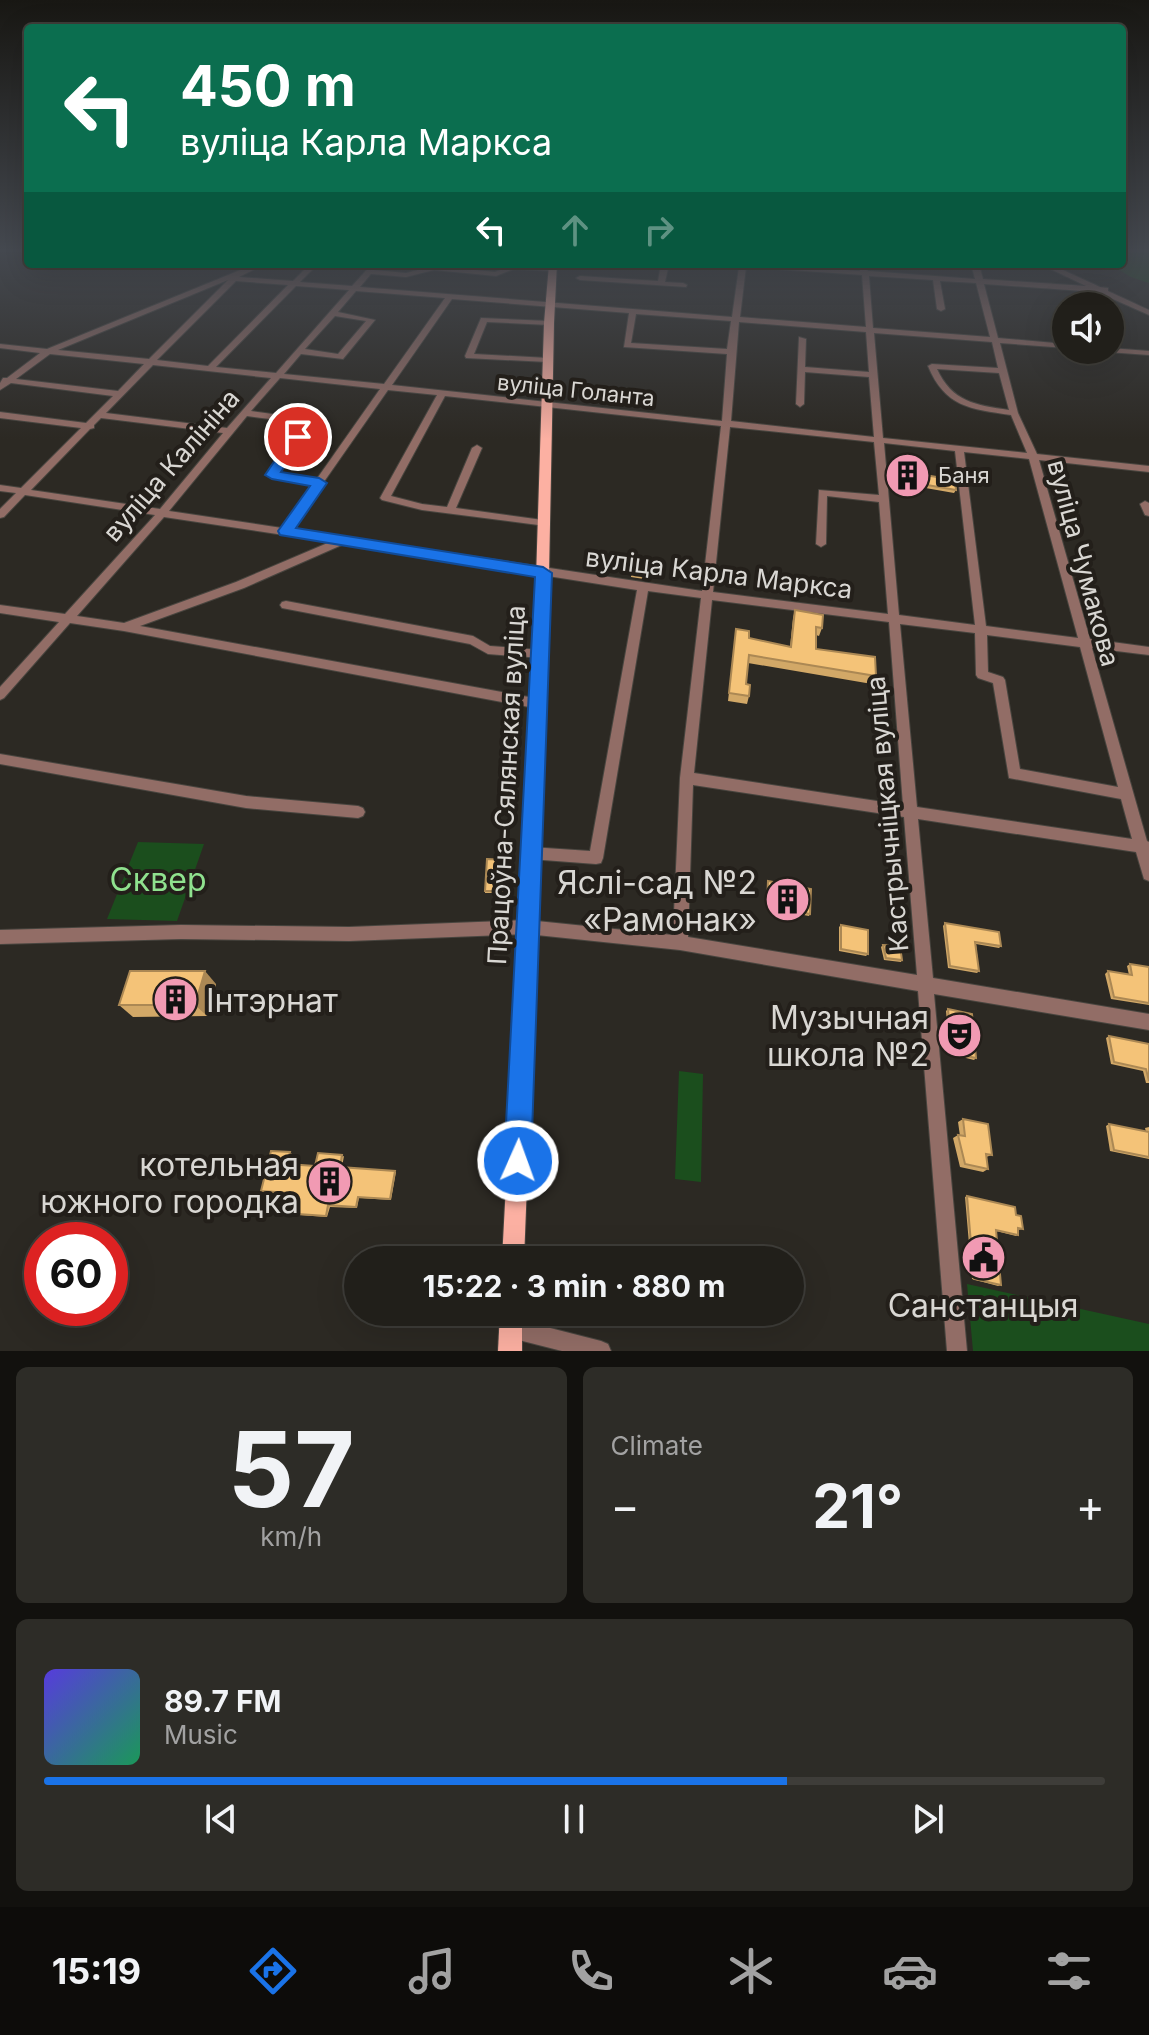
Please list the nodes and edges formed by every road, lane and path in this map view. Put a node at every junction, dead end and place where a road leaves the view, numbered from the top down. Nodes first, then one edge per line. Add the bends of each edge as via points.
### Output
1 (139, 313) edge
2 (200, 313) edge
3 (265, 313) edge
4 (333, 313) joint
5 (438, 313) edge
6 (550, 313) edge
7 (632, 313) edge
8 (678, 313) edge
9 (737, 313) edge
10 (867, 313) edge
11 (990, 313) edge
12 (736, 317) junction
13 (549, 323) junction
14 (869, 328) junction
15 (802, 339) dead end
16 (997, 340) junction
17 (1052, 345) edge
18 (0, 346) edge
19 (48, 351) junction
20 (299, 351) junction
21 (1124, 351) edge
22 (731, 352) junction
23 (1149, 353) edge
24 (548, 360) junction
25 (152, 362) junction
26 (210, 368) junction
27 (802, 369) junction
28 (1004, 371) junction
29 (277, 375) junction
30 (874, 375) junction
31 (4, 380) edge
32 (0, 387) edge
33 (387, 387) junction
34 (121, 394) junction
35 (442, 394) junction
36 (800, 404) dead end
37 (548, 406) junction
38 (245, 413) junction
39 (1014, 413) junction
40 (0, 415) edge
41 (101, 415) junction
42 (726, 423) junction
43 (91, 426) junction
44 (229, 431) junction
45 (877, 440) junction
46 (477, 448) dead end
47 (959, 448) junction
48 (1033, 456) junction
49 (1149, 469) edge
50 (319, 483) junction
51 (0, 488) edge
52 (23, 492) junction
53 (882, 499) junction
54 (450, 511) junction
55 (162, 513) junction
56 (0, 515) edge
57 (546, 523) junction
58 (285, 531) junction
59 (343, 541) junction
60 (821, 544) dead end
61 (543, 573) junction
62 (643, 587) junction
63 (707, 595) junction
64 (286, 605) dead end
65 (0, 609) edge
66 (893, 617) junction
67 (66, 620) junction
68 (124, 627) junction
69 (981, 630) junction
70 (1083, 641) junction
71 (1149, 651) edge
72 (542, 654) junction
73 (0, 695) edge
74 (540, 704) junction
75 (0, 759) edge
76 (687, 778) junction
77 (1125, 794) junction
78 (911, 810) junction
79 (358, 812) dead end
80 (1145, 847) edge
81 (530, 853) junction
82 (1149, 874) edge
83 (527, 927) junction
84 (0, 937) edge
85 (680, 943) junction
86 (927, 986) junction
87 (1149, 1022) edge
88 (514, 1246) edge
89 (511, 1330) edge
90 (601, 1351) edge
91 (957, 1351) edge

1 - 19 street
2 - 25 street
3 - 26 street
4 - 20 street, вуліца Калініна
4 - 20 street via 371,320 340,357
5 - 33 street
6 - 13 main road, Працоўна-Сялянская вуліца
7 - 22 street via 627,345
8 - 12 street
9 - 12 street
10 - 14 street, Кастрычніцкая вуліца
11 - 16 street, вуліца Чумакова
12 - 14 street
12 - 22 street
13 - 24 main road, Працоўна-Сялянская вуліца
13 - 24 street via 484,320 469,356
14 - 16 street
14 - 30 street, Кастрычніцкая вуліца
15 - 27 street
16 - 17 street
16 - 28 street, вуліца Чумакова
18 - 19 street, вуліца Голанта
19 - 25 street, вуліца Голанта
19 - 31 street
20 - 29 street, вуліца Калініна
21 - 23 street
22 - 42 street
24 - 37 main road, Працоўна-Сялянская вуліца
25 - 26 street, вуліца Голанта
25 - 34 street
26 - 29 street, вуліца Голанта
27 - 30 street
27 - 36 street
28 - 39 street, вуліца Чумакова
28 - 39 street via 932,366 938,383 961,404
29 - 33 street, вуліца Голанта
29 - 38 street, вуліца Калініна
30 - 45 street, Кастрычніцкая вуліца
31 - 32 street
31 - 34 street
33 - 35 street, вуліца Голанта
33 - 50 street
34 - 41 street
35 - 37 street, вуліца Голанта
35 - 54 street via 385,498
37 - 42 street, вуліца Голанта
37 - 57 main road, Працоўна-Сялянская вуліца
38 - 44 street, вуліца Калініна
38 - 50 street via 299,420 291,430 298,437 272,475
39 - 48 street, вуліца Чумакова
40 - 43 street
41 - 43 street
41 - 44 street
42 - 45 street, вуліца Голанта
42 - 63 street
43 - 52 street
44 - 55 street, вуліца Калініна
45 - 47 street, вуліца Голанта
45 - 53 street, Кастрычніцкая вуліца
46 - 54 street
47 - 48 street, вуліца Голанта
47 - 69 street
48 - 49 street, вуліца Голанта
48 - 70 street, вуліца Чумакова
50 - 58 street
51 - 52 street, вуліца Карла Маркса
52 - 55 street, вуліца Карла Маркса
52 - 56 street
53 - 60 street via 822,489
53 - 66 street, Кастрычніцкая вуліца
54 - 57 street
55 - 58 street, вуліца Карла Маркса
55 - 67 street, вуліца Калініна
57 - 61 main road, Працоўна-Сялянская вуліца
58 - 59 street, вуліца Карла Маркса
59 - 61 street, вуліца Карла Маркса
59 - 68 street
61 - 62 street, вуліца Карла Маркса
61 - 72 main road, Працоўна-Сялянская вуліца
62 - 63 street, вуліца Карла Маркса
62 - 81 street via 596,858
63 - 66 street, вуліца Карла Маркса
63 - 76 street
64 - 72 street via 473,640 488,650
65 - 67 street
66 - 69 street, вуліца Карла Маркса
66 - 78 street, Кастрычніцкая вуліца
67 - 68 street
67 - 73 street, вуліца Калініна
68 - 74 street
69 - 70 street, вуліца Карла Маркса
69 - 77 street via 982,675 999,680 1014,774
70 - 71 street, вуліца Карла Маркса
70 - 77 street, вуліца Чумакова
72 - 74 main road, Працоўна-Сялянская вуліца
74 - 81 main road, Працоўна-Сялянская вуліца
75 - 79 street via 246,802
76 - 78 street
76 - 85 street
77 - 80 street, вуліца Чумакова
78 - 80 street
78 - 86 street, Кастрычніцкая вуліца
80 - 82 street, вуліца Чумакова
81 - 83 main road, Працоўна-Сялянская вуліца
83 - 84 street
83 - 85 street
83 - 88 main road, Працоўна-Сялянская вуліца
85 - 86 street
86 - 87 street
86 - 91 street, Кастрычніцкая вуліца
89 - 90 street

